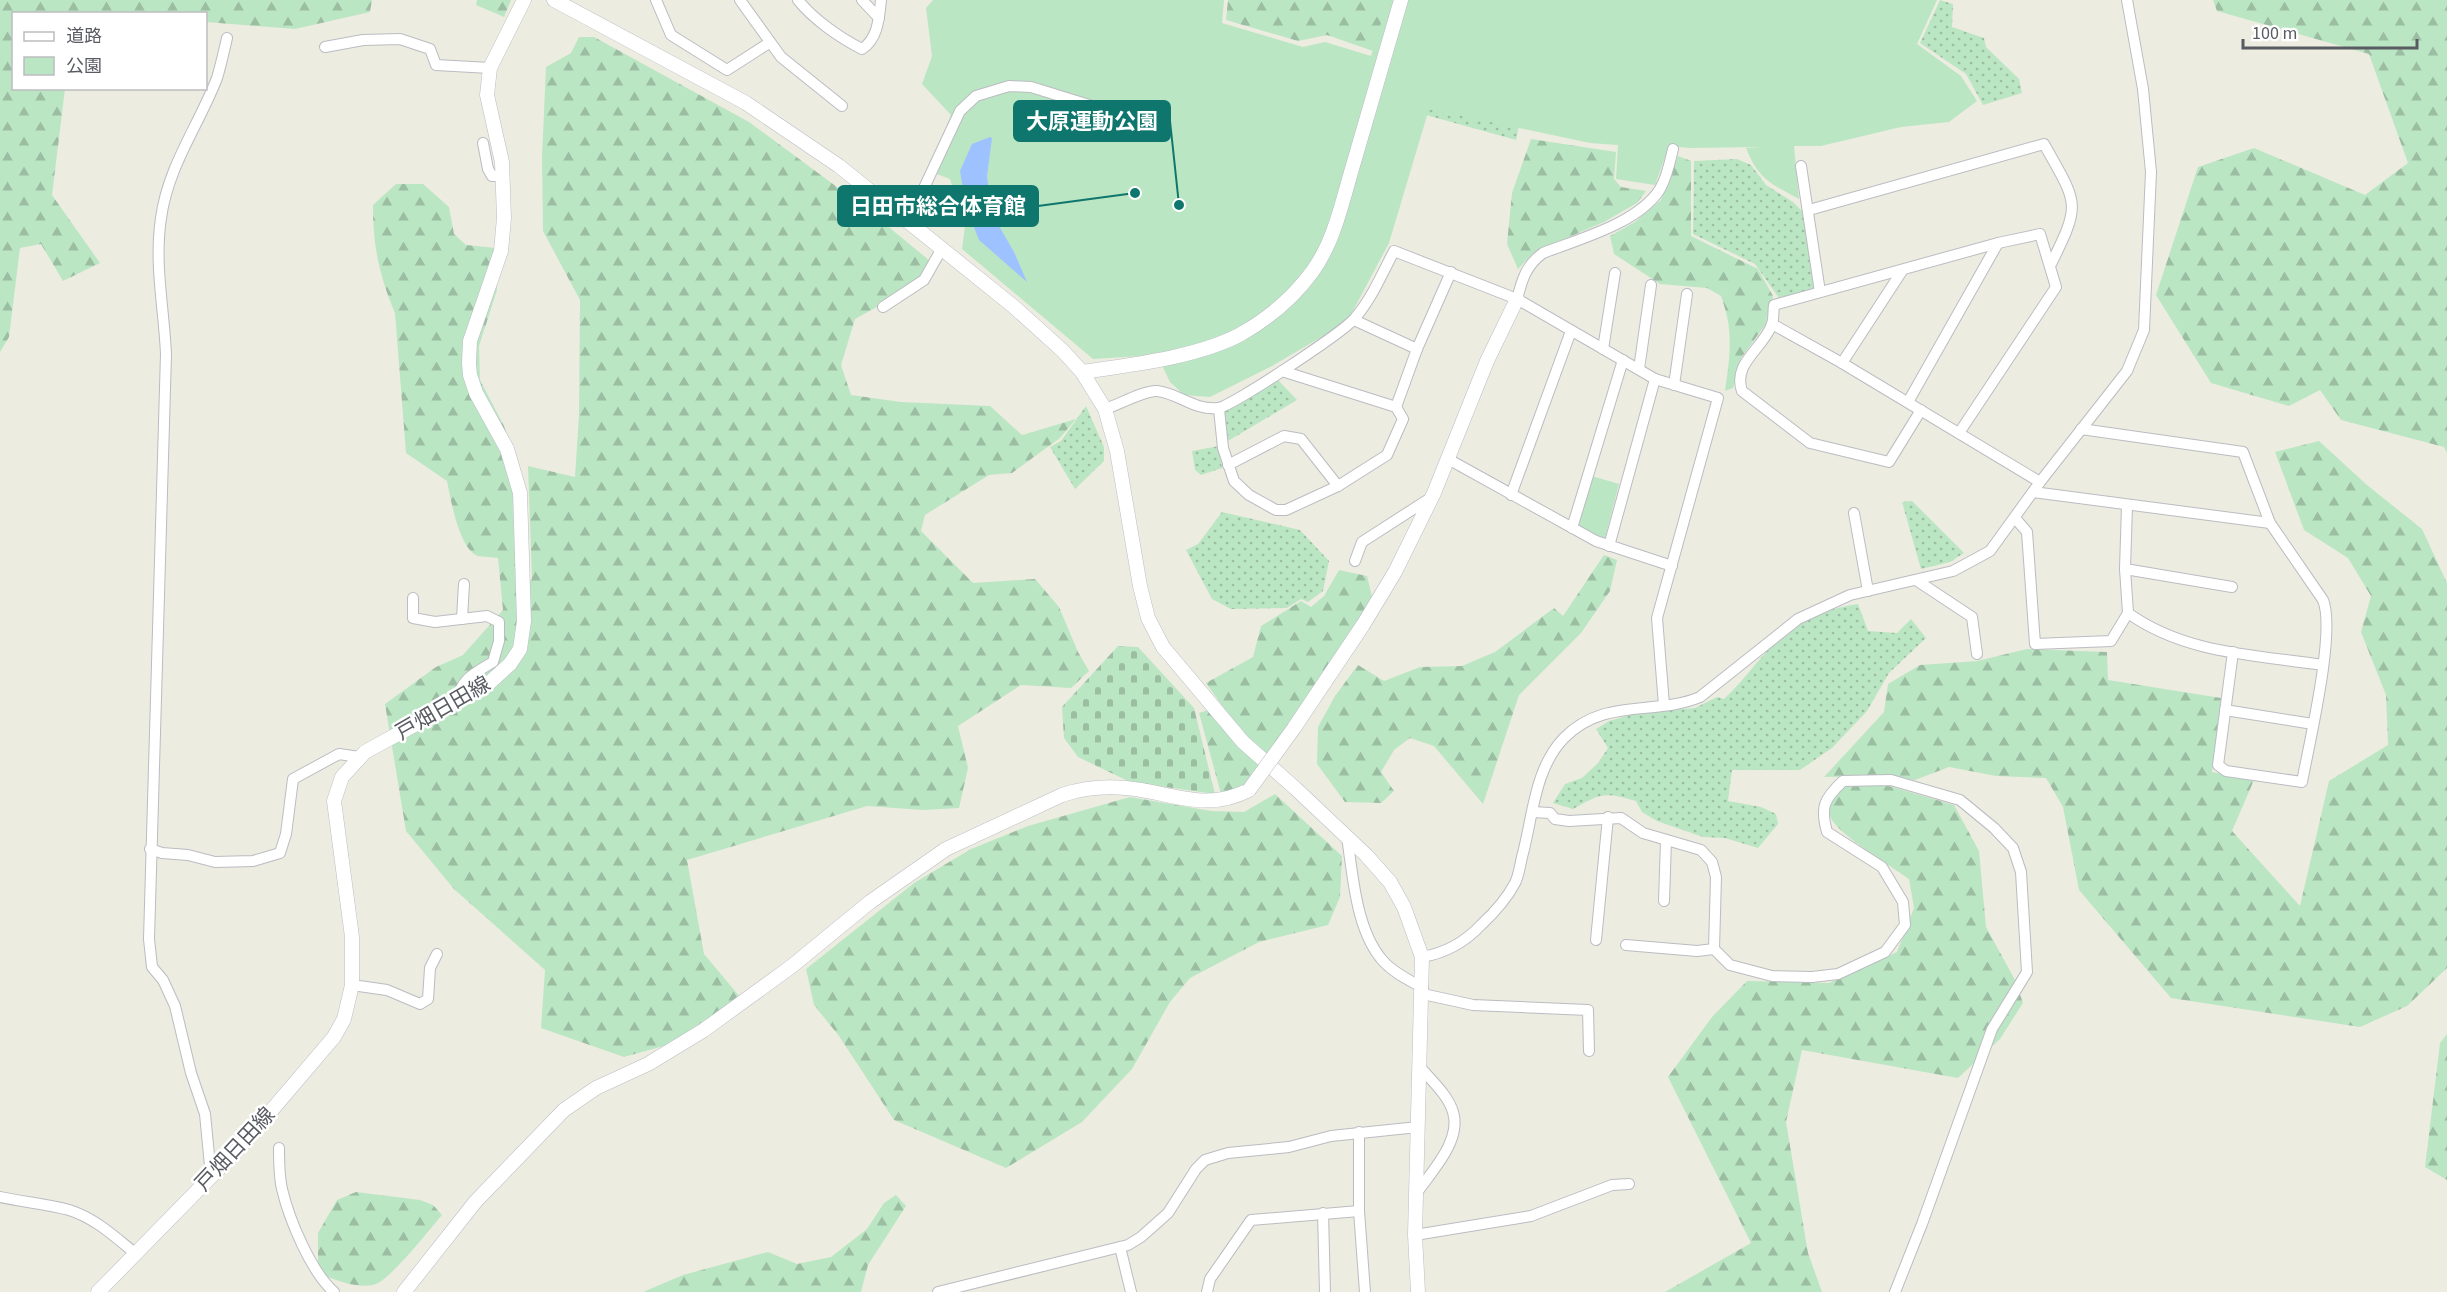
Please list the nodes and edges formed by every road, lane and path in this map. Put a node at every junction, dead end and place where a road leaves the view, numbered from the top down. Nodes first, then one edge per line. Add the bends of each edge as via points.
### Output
1 (524, 0) edge
2 (554, 0) edge
3 (656, 0) edge
4 (740, 0) edge
5 (798, 0) edge
6 (861, 0) edge
7 (881, 0) edge
8 (1401, 0) edge
9 (2127, 0) edge
10 (879, 18) junction
11 (227, 38) dead end
12 (769, 43) junction
13 (325, 47) dead end
14 (490, 68) junction
15 (842, 106) dead end
16 (1114, 113) dead end
17 (483, 143) dead end
18 (1673, 149) dead end
19 (1801, 166) dead end
20 (502, 176) junction
21 (1809, 210) junction
22 (909, 220) junction
23 (1998, 243) junction
24 (941, 250) junction
25 (2049, 266) junction
26 (1902, 271) junction
27 (1451, 272) junction
28 (1615, 273) dead end
29 (1651, 285) dead end
30 (1820, 292) junction
31 (1687, 294) dead end
32 (1517, 299) junction
33 (883, 307) dead end
34 (1354, 321) junction
35 (1772, 324) junction
36 (1571, 331) junction
37 (1417, 349) junction
38 (1603, 349) junction
39 (1623, 360) junction
40 (1842, 363) junction
41 (1639, 369) junction
42 (1282, 371) junction
43 (1082, 372) junction
44 (1656, 379) junction
45 (1674, 384) junction
46 (1908, 402) junction
47 (1396, 407) junction
48 (1105, 409) junction
49 (1220, 409) junction
50 (1921, 410) junction
51 (2081, 429) junction
52 (1959, 434) junction
53 (1448, 459) junction
54 (1228, 465) junction
55 (2040, 482) junction
56 (1338, 486) junction
57 (2033, 492) junction
58 (1511, 495) junction
59 (1432, 497) junction
60 (2127, 506) junction
61 (1854, 513) dead end
62 (2015, 518) junction
63 (2270, 523) junction
64 (1572, 528) junction
65 (1609, 546) junction
66 (1355, 561) dead end
67 (1672, 566) junction
68 (2125, 569) junction
69 (1916, 580) junction
70 (464, 584) dead end
71 (2232, 587) dead end
72 (1868, 591) junction
73 (413, 598) dead end
74 (2128, 613) junction
75 (462, 619) junction
76 (2233, 652) junction
77 (1977, 654) dead end
78 (2323, 665) junction
79 (456, 702) junction
80 (1664, 705) junction
81 (2225, 710) junction
82 (2313, 724) junction
83 (359, 757) junction
84 (1533, 812) junction
85 (1608, 817) junction
86 (1347, 837) junction
87 (1665, 840) junction
88 (150, 849) junction
89 (1664, 901) dead end
90 (1596, 940) dead end
91 (1626, 945) dead end
92 (1714, 949) junction
93 (437, 954) dead end
94 (1422, 957) junction
95 (352, 985) junction
96 (1423, 991) junction
97 (1589, 1051) dead end
98 (1420, 1067) junction
99 (1418, 1127) junction
100 (1359, 1132) junction
101 (279, 1148) dead end
102 (211, 1176) junction
103 (1629, 1184) dead end
104 (1416, 1195) junction
105 (0, 1197) edge
106 (1359, 1211) junction
107 (1323, 1213) junction
108 (1415, 1235) junction
109 (1120, 1247) junction
110 (136, 1254) junction
111 (98, 1292) edge
112 (334, 1292) edge
113 (404, 1292) edge
114 (938, 1292) edge
115 (1131, 1292) edge
116 (1207, 1292) edge
117 (1325, 1292) edge
118 (1365, 1292) edge
119 (1418, 1292) edge
120 (1895, 1292) edge

1 - 14 street, 戸畑日田線
2 - 22 street via 746,103 839,166
3 - 12 street via 671,35 727,70
4 - 12 street
5 - 10 street via 862,49 870,44
6 - 10 street
7 - 10 street
8 - 43 street via 1335,222 1314,270 1298,290 1274,314 1239,335 1161,359
9 - 51 street via 2143,89 2151,172 2144,330 2127,371
11 - 88 street via 217,78 182,149 160,217 158,268 166,354
12 - 15 street
13 - 14 street via 363,39 400,39 430,50 436,65
14 - 20 street, 戸畑日田線 via 487,94
16 - 22 street via 1031,87 1009,86 976,96 960,111
17 - 20 street via 492,176
18 - 32 street via 1659,190 1642,207 1626,220 1532,261
19 - 21 street
20 - 79 street, 戸畑日田線 via 501,250 470,341 469,363 476,393 507,449 520,494 524,621 520,649 510,664 487,685
21 - 25 street via 2044,144 2073,204 2072,217
21 - 30 street
22 - 24 street
23 - 25 street via 2040,234
23 - 26 street
23 - 46 street
24 - 33 street via 924,280
24 - 43 street via 1013,306
25 - 52 street via 2056,287
26 - 30 street
26 - 40 street
27 - 32 street
27 - 34 street via 1394,251
27 - 37 street
28 - 38 street
29 - 41 street
30 - 35 street via 1774,305
31 - 45 street
32 - 36 street
32 - 53 street
34 - 37 street
34 - 42 street
35 - 40 street
35 - 50 street via 1745,363 1739,383 1742,391 1810,442 1889,462
36 - 38 street
36 - 58 street
37 - 47 street
38 - 39 street
39 - 41 street
39 - 64 street
40 - 46 street
41 - 44 street
42 - 47 street
42 - 49 street
43 - 48 street
44 - 45 street
44 - 65 street
45 - 67 street via 1718,398
46 - 50 street
47 - 56 street via 1403,419 1387,455
48 - 49 street via 1154,391 1199,407
48 - 86 street via 1140,586 1148,618 1162,647 1243,742
49 - 54 street
50 - 52 street
51 - 55 street
51 - 63 street via 2243,452
52 - 55 street
53 - 58 street
53 - 59 street
54 - 56 street via 1234,481 1276,510 1303,504
54 - 56 street via 1284,436 1294,437 1301,439
55 - 57 street
57 - 60 street
57 - 62 street
58 - 64 street
59 - 66 street via 1362,542
59 - 113 street, bridge via 1395,572 1294,729 1249,790 1231,799 1205,802 1127,788 1080,788 946,849 870,902 792,966 704,1030 648,1064 596,1088 564,1110 476,1201
60 - 63 street
60 - 68 street
61 - 72 street
62 - 69 street via 1990,551 1953,571
62 - 74 street via 2027,532 2035,644 2111,641
63 - 78 street via 2328,611
64 - 65 street
65 - 67 street
67 - 80 street via 1657,618
68 - 71 street
68 - 74 street
69 - 72 street
69 - 77 street via 1972,617
70 - 75 street
72 - 80 street via 1798,619 1700,697
73 - 75 street via 413,618 435,622
74 - 76 street via 2188,644
75 - 79 street via 487,616 499,622 499,641 492,662 467,678
76 - 78 street
76 - 81 street
78 - 82 street
79 - 83 street, 戸畑日田線
80 - 84 street via 1633,707 1581,723 1545,764
81 - 82 street
81 - 82 street via 2218,765 2226,771 2302,782
83 - 88 street via 339,754 293,778 280,853 253,861 216,862
83 - 95 street, 戸畑日田線 via 342,777 334,801 352,937
84 - 85 street via 1550,813 1555,819 1569,821
84 - 94 street via 1516,881 1499,908 1474,933 1446,952
85 - 87 street via 1621,818 1643,833
85 - 90 street
86 - 94 street via 1390,882 1404,907
86 - 96 street via 1362,919 1374,948 1383,962
87 - 89 street
87 - 92 street via 1701,850 1712,862 1716,877
88 - 102 street via 152,967 175,1006 205,1114
91 - 92 street
92 - 120 street via 1730,965 1772,976 1812,977 1838,974 1885,952 1905,925 1903,902 1882,867 1827,832 1822,815 1828,795 1843,781 1891,780 1960,800 2013,848 2021,872 2027,972 1992,1029
93 - 95 street via 430,968 428,999 420,1004 387,990
94 - 96 street
95 - 102 street, 戸畑日田線 via 344,1019 334,1037
96 - 97 street via 1473,1005 1588,1010
96 - 98 street
98 - 99 street
98 - 104 street via 1453,1111 1455,1126 1450,1145
99 - 100 street
99 - 104 street
100 - 106 street
100 - 109 street via 1205,1160 1162,1220
101 - 112 street via 283,1191 306,1255
102 - 110 street, 戸畑日田線
103 - 108 street via 1612,1185 1531,1216
104 - 108 street
105 - 110 street via 69,1210 108,1231
106 - 107 street
106 - 118 street
107 - 116 street via 1251,1220 1210,1279
107 - 117 street
108 - 119 street
109 - 114 street
109 - 115 street
110 - 111 street, 戸畑日田線

